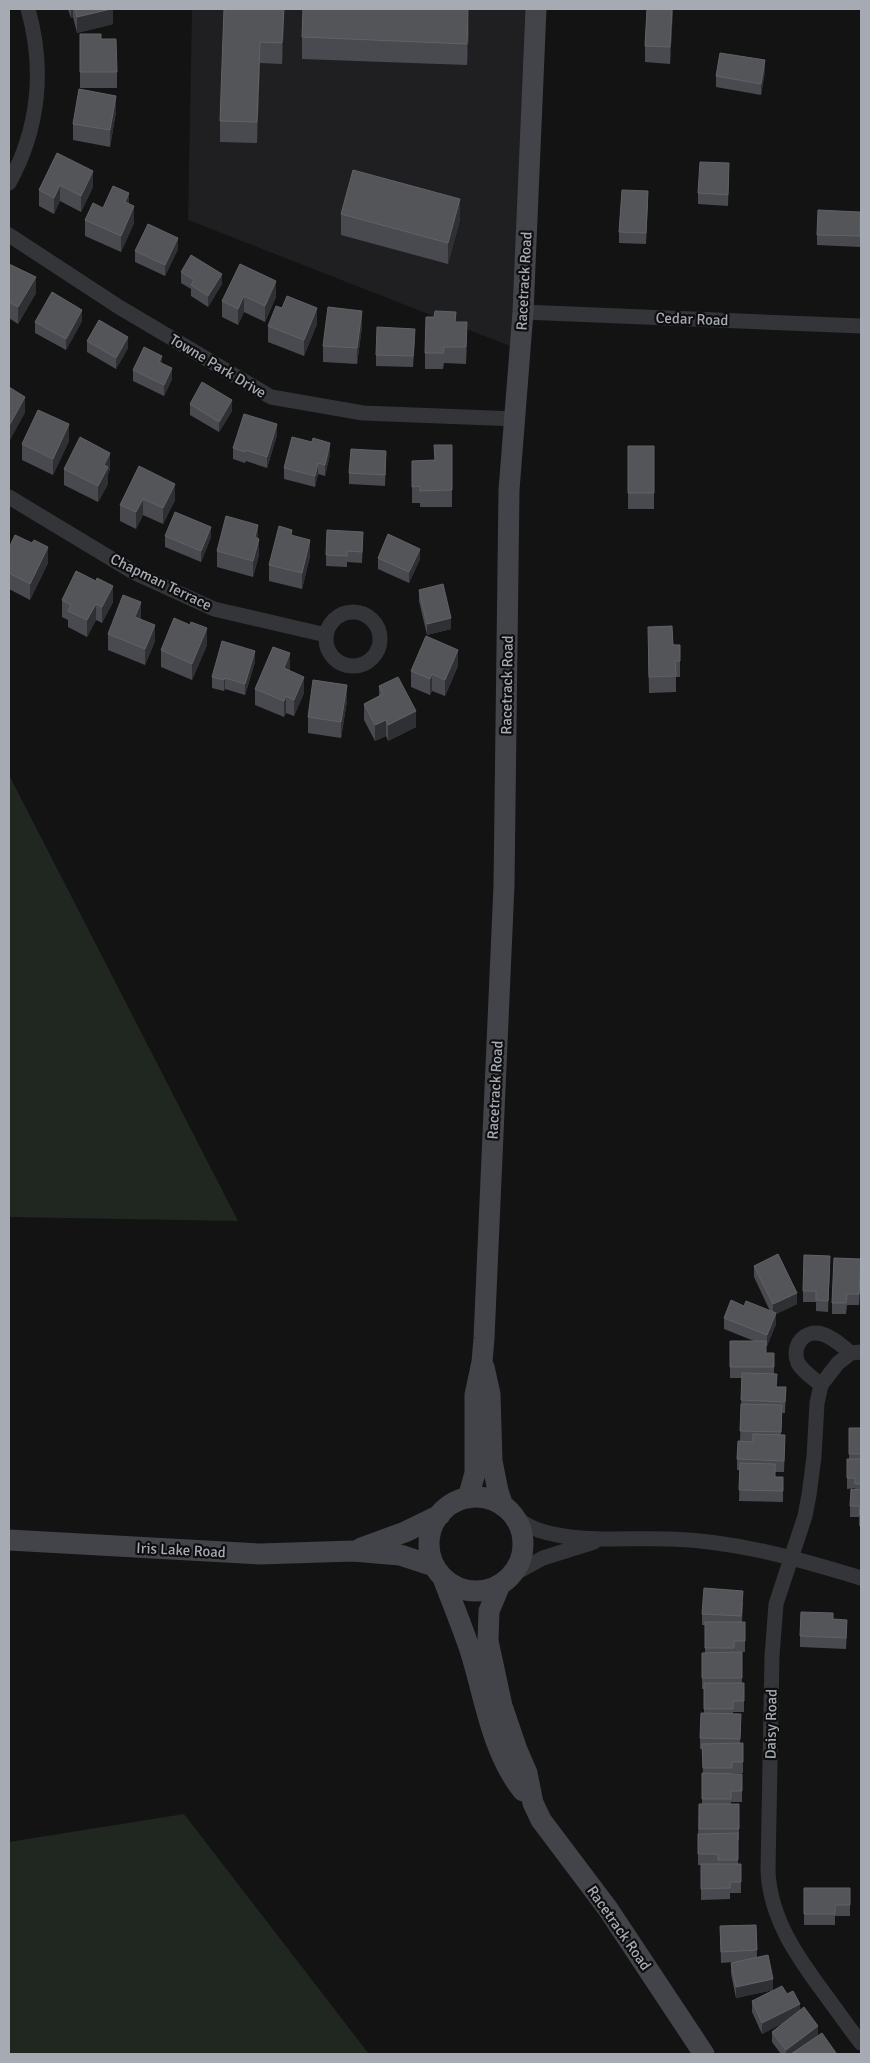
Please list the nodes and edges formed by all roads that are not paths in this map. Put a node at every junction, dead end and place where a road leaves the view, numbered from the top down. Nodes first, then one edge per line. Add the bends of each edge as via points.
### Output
1 (28, 9) edge
2 (536, 9) edge
3 (9, 183) edge
4 (9, 235) edge
5 (523, 312) junction
6 (861, 326) edge
7 (515, 419) junction
8 (9, 497) edge
9 (326, 635) dead end
10 (856, 1352) edge
11 (482, 1362) junction
12 (820, 1385) junction
13 (468, 1498) junction
14 (509, 1512) junction
15 (440, 1514) junction
16 (9, 1540) edge
17 (600, 1540) junction
18 (353, 1551) junction
19 (792, 1557) junction
20 (439, 1572) junction
21 (861, 1578) edge
22 (506, 1580) junction
23 (533, 1803) junction
24 (861, 2043) edge
25 (704, 2054) edge

1 - 3 street via 35,43 36,103 21,161
2 - 5 street, Racetrack Road
4 - 7 street, Towne Park Drive via 271,397 363,413
5 - 6 street, Cedar Road
5 - 7 street, Racetrack Road
7 - 11 street, Racetrack Road via 510,490 504,885
8 - 9 street, Chapman Terrace via 134,573 214,609
10 - 12 street via 832,1368
10 - 12 street via 823,1334 810,1334 801,1339 796,1351 799,1364
11 - 13 street, Racetrack Road via 475,1395 475,1473
11 - 14 street, Racetrack Road via 490,1394 492,1461 498,1491
12 - 19 street, Daisy Road via 812,1478 805,1516
13 - 14 street via 492,1500
13 - 15 street
14 - 17 street via 537,1530
14 - 22 street via 521,1531 523,1546 520,1562
15 - 18 street, Iris Lake Road via 405,1532
15 - 20 street via 429,1539 430,1553
16 - 18 street, Iris Lake Road via 260,1554
17 - 19 street via 671,1538
17 - 22 street via 543,1558
18 - 20 street, Iris Lake Road via 400,1555
19 - 21 street
19 - 24 street, Daisy Road via 778,1598 773,1629 769,1883 776,1914 794,1953
20 - 22 street via 456,1587 471,1592 486,1591
20 - 23 street, Racetrack Road via 470,1650 486,1713 502,1755 516,1782
22 - 23 street, Racetrack Road via 488,1611 488,1641 502,1706 527,1773
23 - 25 street, Racetrack Road via 541,1820 608,1909

